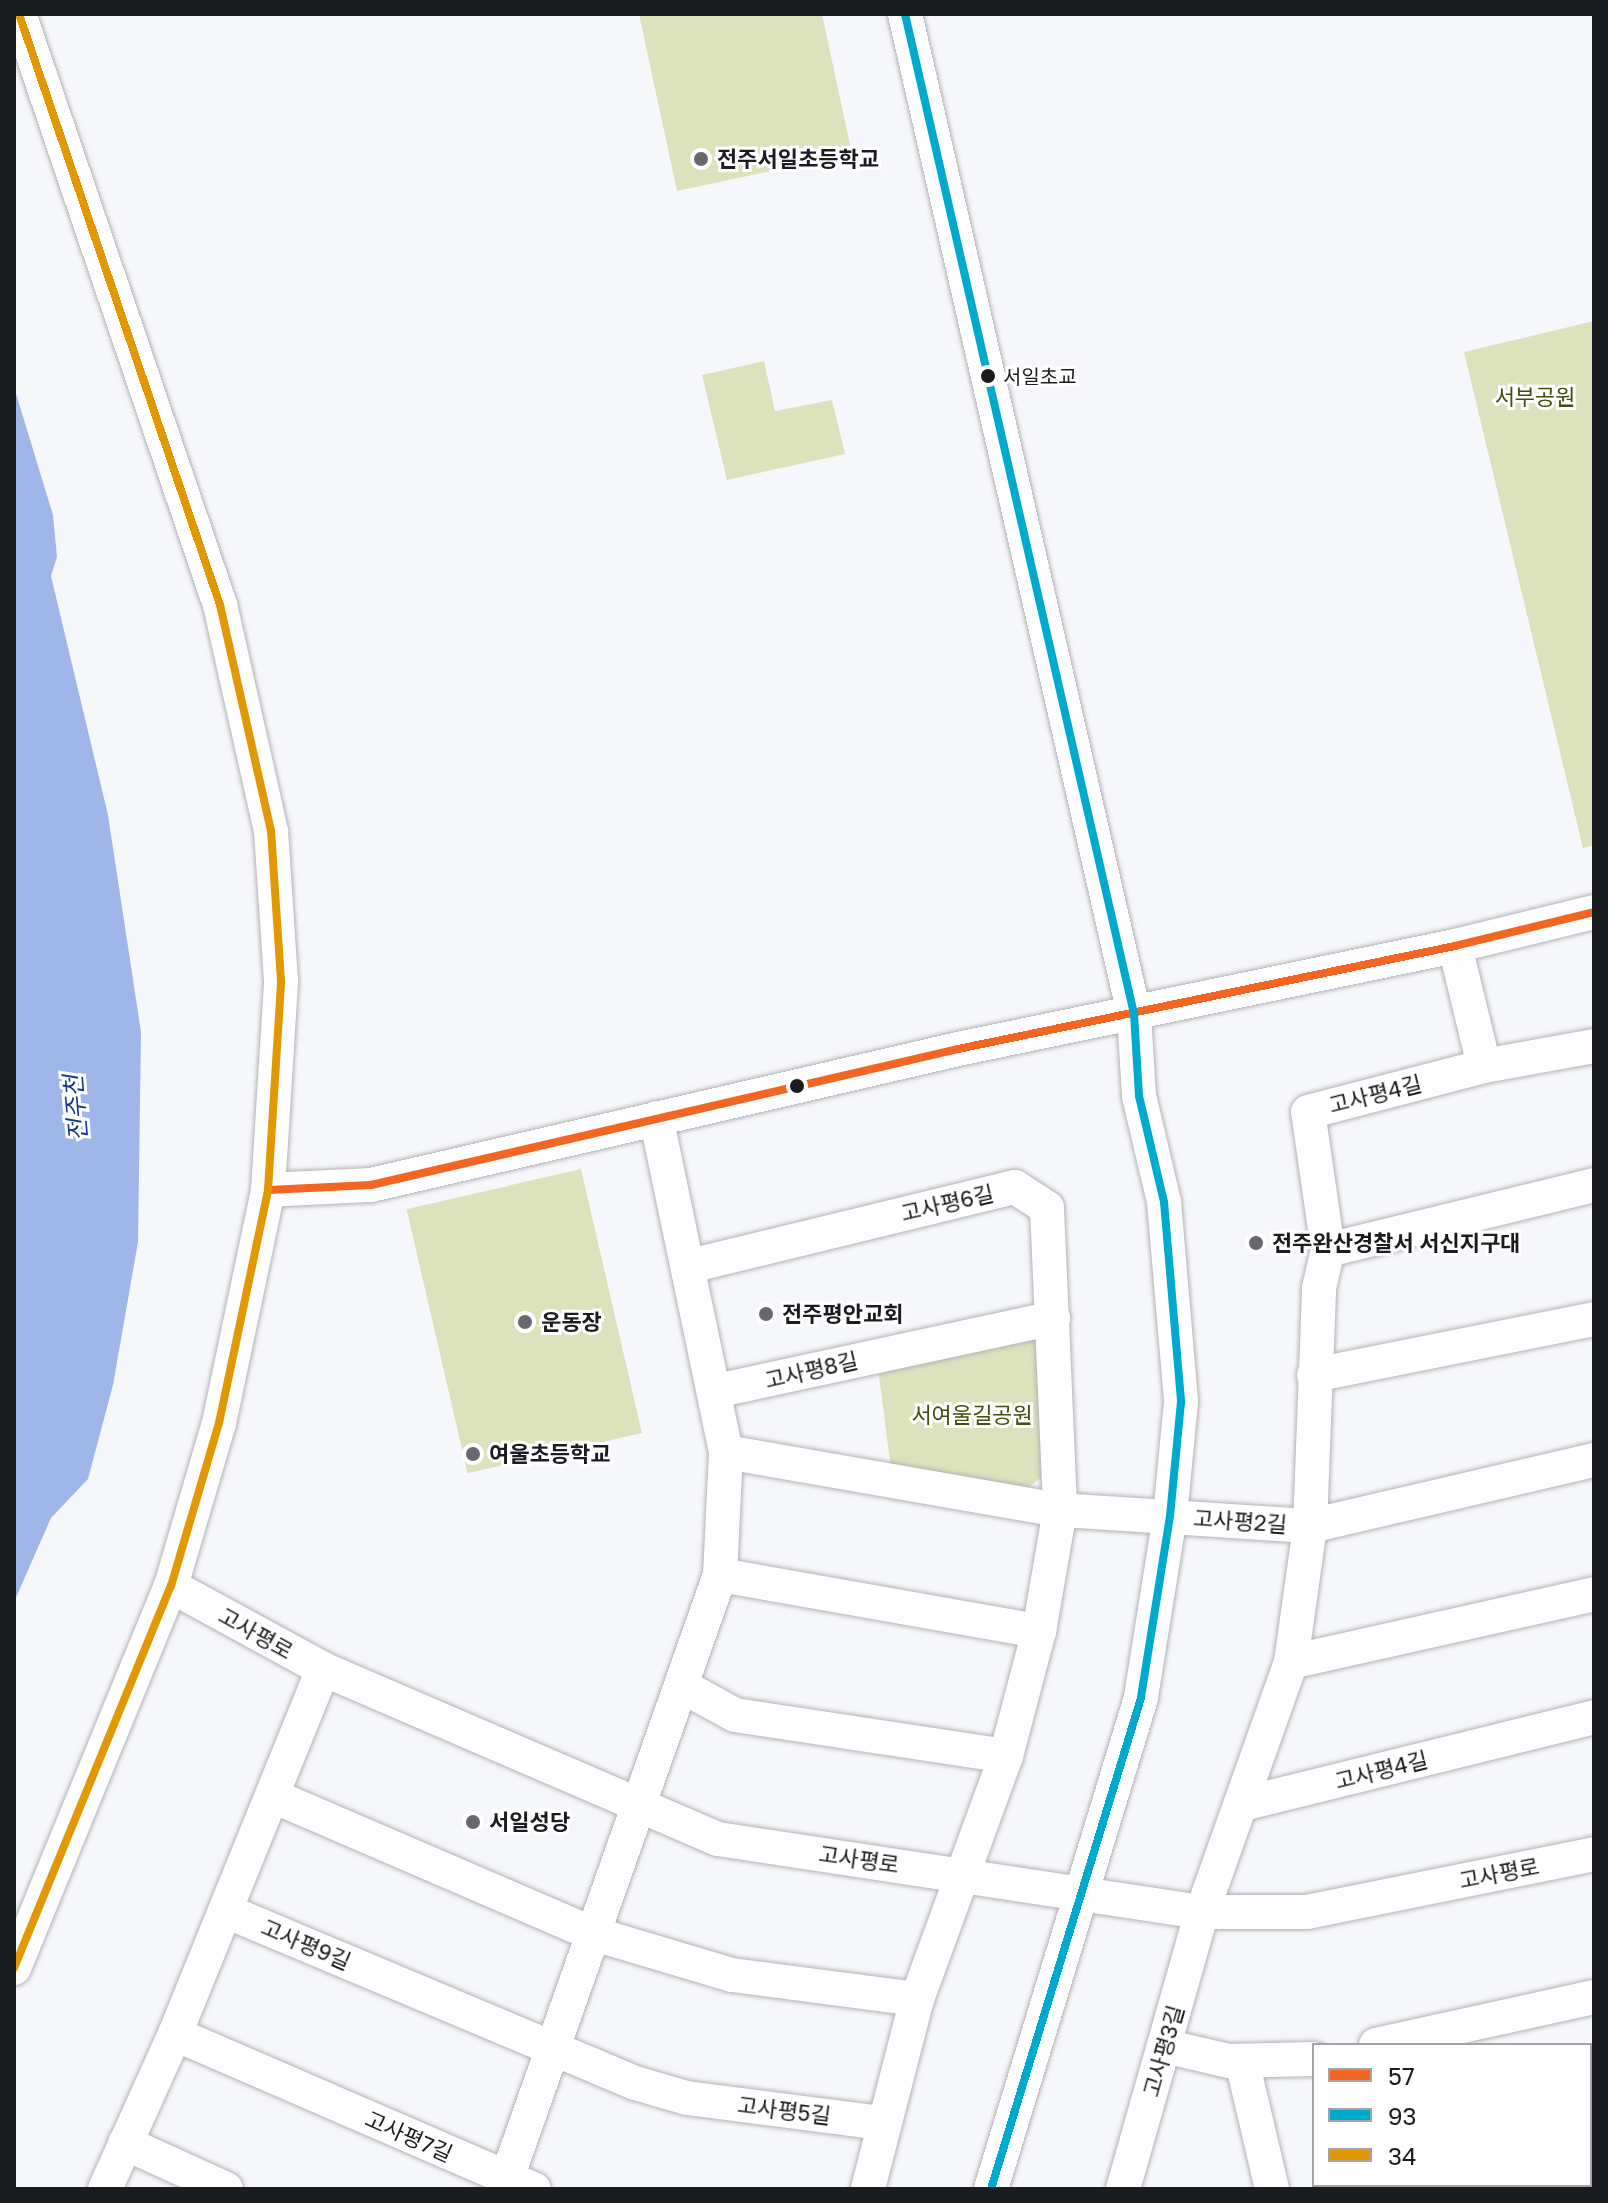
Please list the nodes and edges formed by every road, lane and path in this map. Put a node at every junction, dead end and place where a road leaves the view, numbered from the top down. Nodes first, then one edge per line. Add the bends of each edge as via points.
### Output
1 (19, 14) edge
2 (905, 14) edge
3 (1594, 912) edge
4 (1455, 946) junction
5 (1134, 1014) junction
6 (1594, 1046) edge
7 (1484, 1066) junction
8 (656, 1118) junction
9 (1594, 1185) edge
10 (268, 1190) junction
11 (1328, 1250) junction
12 (690, 1266) junction
13 (1053, 1318) junction
14 (1594, 1319) edge
15 (1314, 1375) junction
16 (716, 1391) junction
17 (726, 1452) junction
18 (1594, 1460) edge
19 (1060, 1510) junction
20 (1170, 1516) junction
21 (1310, 1526) junction
22 (720, 1575) junction
23 (171, 1586) junction
24 (1594, 1594) edge
25 (1039, 1631) junction
26 (1291, 1662) junction
27 (323, 1669) junction
28 (682, 1686) junction
29 (1594, 1717) edge
30 (1006, 1756) junction
31 (273, 1796) junction
32 (1243, 1804) junction
33 (636, 1807) junction
34 (1594, 1854) edge
35 (964, 1874) junction
36 (1082, 1897) junction
37 (226, 1911) junction
38 (1202, 1912) junction
39 (591, 1933) junction
40 (14, 1968) edge
41 (1594, 1997) edge
42 (917, 1999) junction
43 (175, 2034) junction
44 (1385, 2043) edge
45 (1164, 2046) junction
46 (551, 2047) junction
47 (1312, 2059) edge
48 (1242, 2061) junction
49 (882, 2123) junction
50 (125, 2143) junction
51 (515, 2186) edge
52 (105, 2189) edge
53 (226, 2189) edge
54 (868, 2189) edge
55 (991, 2189) edge
56 (1123, 2189) edge
57 (1272, 2189) edge

1 - 10 street via 220,605 259,762 271,831 281,981
2 - 5 street
3 - 4 street
4 - 5 street
4 - 7 street
5 - 8 street
5 - 20 street via 1139,1096 1164,1202 1175,1318 1181,1402
6 - 7 street
7 - 11 street, 고사평4길 via 1308,1112
8 - 10 street via 371,1185
8 - 12 street
9 - 11 street
10 - 23 street via 219,1423
11 - 15 street, 고사평4길 via 1319,1288
12 - 13 street, 고사평6길 via 1015,1187 1047,1208
12 - 16 street
13 - 16 street, 고사평8길
13 - 19 street, 고사평6길
14 - 15 street
15 - 21 street, 고사평4길
16 - 17 street
17 - 19 street
17 - 22 street
18 - 21 street
19 - 20 street, 고사평2길
19 - 25 street, 고사평6길
20 - 21 street, 고사평2길
20 - 36 street via 1141,1698
21 - 26 street, 고사평4길
22 - 25 street
22 - 28 street
23 - 27 street, 고사평로
23 - 40 street
24 - 26 street
25 - 30 street, 고사평6길
26 - 32 street, 고사평4길
27 - 31 street
27 - 33 street, 고사평로
28 - 30 street via 735,1715
28 - 33 street
29 - 32 street, 고사평4길
30 - 35 street, 고사평6길
31 - 37 street
31 - 39 street
32 - 38 street, 고사평4길
33 - 35 street, 고사평로 via 718,1839
33 - 39 street, 고사평7길
34 - 38 street, 고사평로 via 1307,1912
35 - 36 street, 고사평로
35 - 42 street
36 - 38 street, 고사평로
36 - 55 street
37 - 43 street
37 - 46 street, 고사평9길
38 - 45 street, 고사평3길
39 - 42 street via 732,1975
39 - 46 street, 고사평7길
41 - 44 street
42 - 49 street
43 - 50 street
43 - 51 street, 고사평7길
45 - 48 street
45 - 56 street, 고사평3길
46 - 49 street, 고사평5길 via 635,2083 687,2098
46 - 51 street, 고사평7길
47 - 48 street
48 - 57 street
49 - 54 street
50 - 52 street
50 - 53 street

